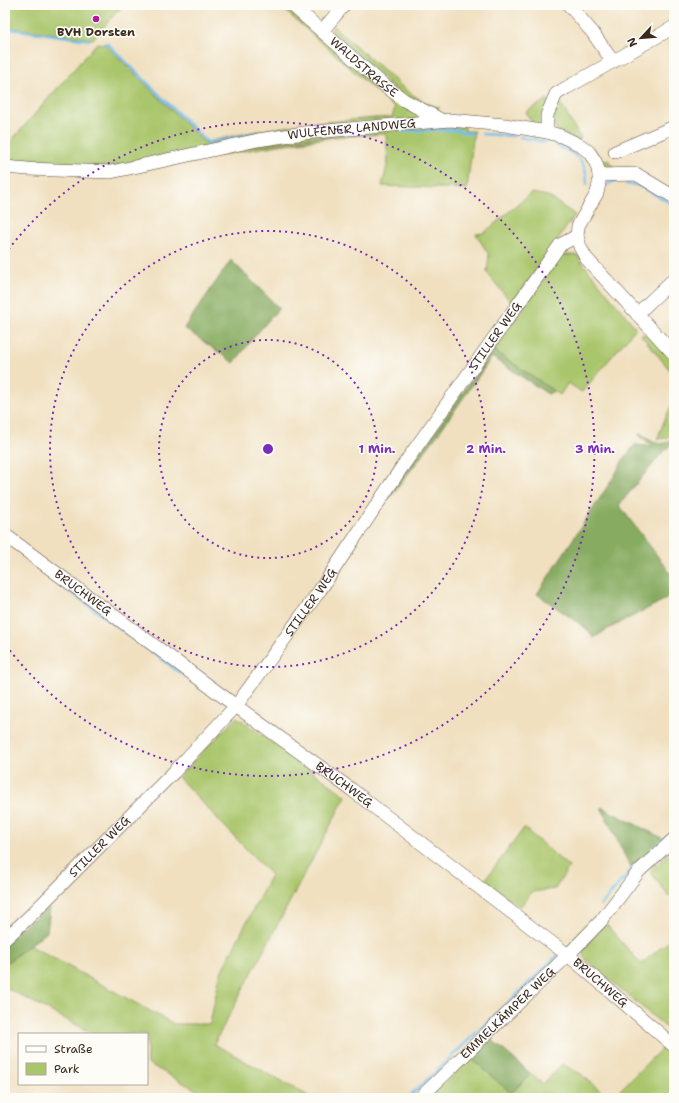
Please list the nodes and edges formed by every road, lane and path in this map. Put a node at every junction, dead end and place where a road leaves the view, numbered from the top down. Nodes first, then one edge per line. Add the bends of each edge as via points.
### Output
1 (292, 5) edge
2 (344, 5) edge
3 (569, 5) edge
4 (674, 27) edge
5 (322, 32) junction
6 (613, 62) junction
7 (441, 120) junction
8 (674, 127) edge
9 (547, 132) junction
10 (615, 152) dead end
11 (5, 167) edge
12 (599, 175) junction
13 (674, 197) edge
14 (577, 236) junction
15 (674, 279) edge
16 (637, 314) junction
17 (674, 354) edge
18 (5, 535) edge
19 (236, 706) junction
20 (674, 839) edge
21 (5, 939) edge
22 (568, 956) junction
23 (674, 1046) edge
24 (420, 1098) edge

1 - 5 street, WALDSTRASSE
2 - 5 street
3 - 6 street
4 - 6 street
5 - 7 street, WALDSTRASSE via 404,100
6 - 9 street via 556,94 547,115
7 - 9 street, WULFENER LANDWEG via 505,125
7 - 11 street, WULFENER LANDWEG via 258,140 111,172
8 - 10 street
9 - 12 street, WULFENER LANDWEG via 580,145 589,152
12 - 13 street via 636,174
12 - 14 street via 597,193 578,226
14 - 16 street via 586,258
14 - 19 street, STILLER WEG via 560,245 402,467 320,590
15 - 16 street
16 - 17 street
18 - 19 street, BRUCHWEG
19 - 21 street, STILLER WEG via 174,772
19 - 22 street, BRUCHWEG via 352,790
20 - 22 street, EMMELKÄMPER WEG via 639,871 601,921
22 - 23 street, BRUCHWEG
22 - 24 street, EMMELKÄMPER WEG

